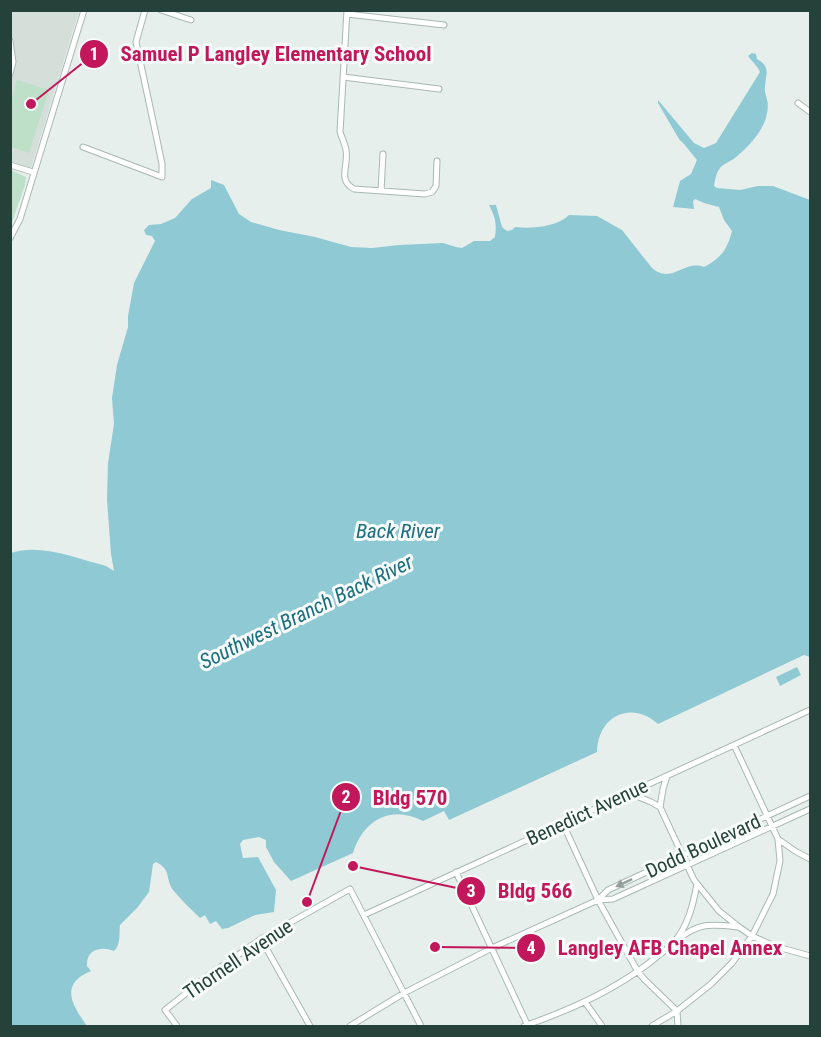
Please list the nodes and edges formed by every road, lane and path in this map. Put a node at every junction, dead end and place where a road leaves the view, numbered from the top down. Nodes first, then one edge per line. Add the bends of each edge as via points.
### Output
1 (84, 10) edge
2 (145, 10) edge
3 (161, 10) edge
4 (347, 12) edge
5 (191, 20) dead end
6 (444, 25) dead end
7 (10, 40) edge
8 (12, 58) edge
9 (10, 74) edge
10 (343, 77) junction
11 (440, 89) dead end
12 (798, 103) dead end
13 (810, 112) edge
14 (83, 147) dead end
15 (383, 154) dead end
16 (437, 161) dead end
17 (10, 165) edge
18 (33, 172) junction
19 (381, 191) junction
20 (10, 238) edge
21 (810, 710) edge
22 (734, 745) junction
23 (667, 776) junction
24 (629, 793) junction
25 (810, 796) edge
26 (660, 807) junction
27 (810, 809) edge
28 (768, 816) junction
29 (563, 824) junction
30 (773, 826) junction
31 (778, 839) junction
32 (682, 855) junction
33 (810, 859) edge
34 (686, 865) junction
35 (456, 872) junction
36 (697, 884) junction
37 (598, 900) junction
38 (363, 915) junction
39 (739, 927) junction
40 (752, 936) junction
41 (261, 939) junction
42 (674, 943) junction
43 (492, 948) junction
44 (810, 956) edge
45 (638, 972) junction
46 (404, 993) junction
47 (585, 1002) junction
48 (677, 1011) junction
49 (177, 1026) edge
50 (310, 1026) edge
51 (350, 1026) edge
52 (421, 1026) edge
53 (526, 1026) edge
54 (602, 1026) edge
55 (652, 1026) edge
56 (678, 1026) edge

1 - 18 street
2 - 14 street via 136,42 162,177
3 - 5 street
4 - 6 street
4 - 10 street
7 - 8 street
8 - 9 street
10 - 11 street
10 - 19 street via 340,132 346,151 345,181 354,189
12 - 13 street
15 - 19 street
16 - 19 street via 432,192
17 - 18 street
18 - 20 street via 20,219
21 - 22 street, Benedict Avenue
22 - 23 street, Benedict Avenue
22 - 28 street
23 - 24 street, Benedict Avenue
23 - 26 street
24 - 26 street
24 - 29 street, Benedict Avenue
25 - 28 street, Dodd Boulevard
26 - 32 street
27 - 30 street, Dodd Boulevard
28 - 30 street
28 - 32 street, Dodd Boulevard
29 - 35 street, Benedict Avenue
29 - 37 street
30 - 31 street
30 - 34 street, Dodd Boulevard
31 - 33 street
31 - 40 street via 780,861 775,887
32 - 34 street
32 -> 37 street, Dodd Boulevard via 608,890
34 - 36 street
34 - 37 street, Dodd Boulevard via 613,899
35 - 38 street, Benedict Avenue
35 - 43 street
36 - 39 street via 719,911
36 - 42 street via 687,921
37 - 43 street, Dodd Boulevard
37 - 45 street
38 - 41 street, Thornell Avenue via 350,889
38 - 46 street
39 - 40 street
39 - 42 street via 691,929
40 - 44 street
40 - 48 street via 711,984
41 - 49 street, Thornell Avenue via 165,1010
41 - 50 street
42 - 45 street
43 - 46 street, Dodd Boulevard
43 - 53 street
45 - 47 street
45 - 48 street
46 - 51 street, Dodd Boulevard
46 - 52 street
47 - 53 street
47 - 54 street
48 - 55 street
48 - 56 street

